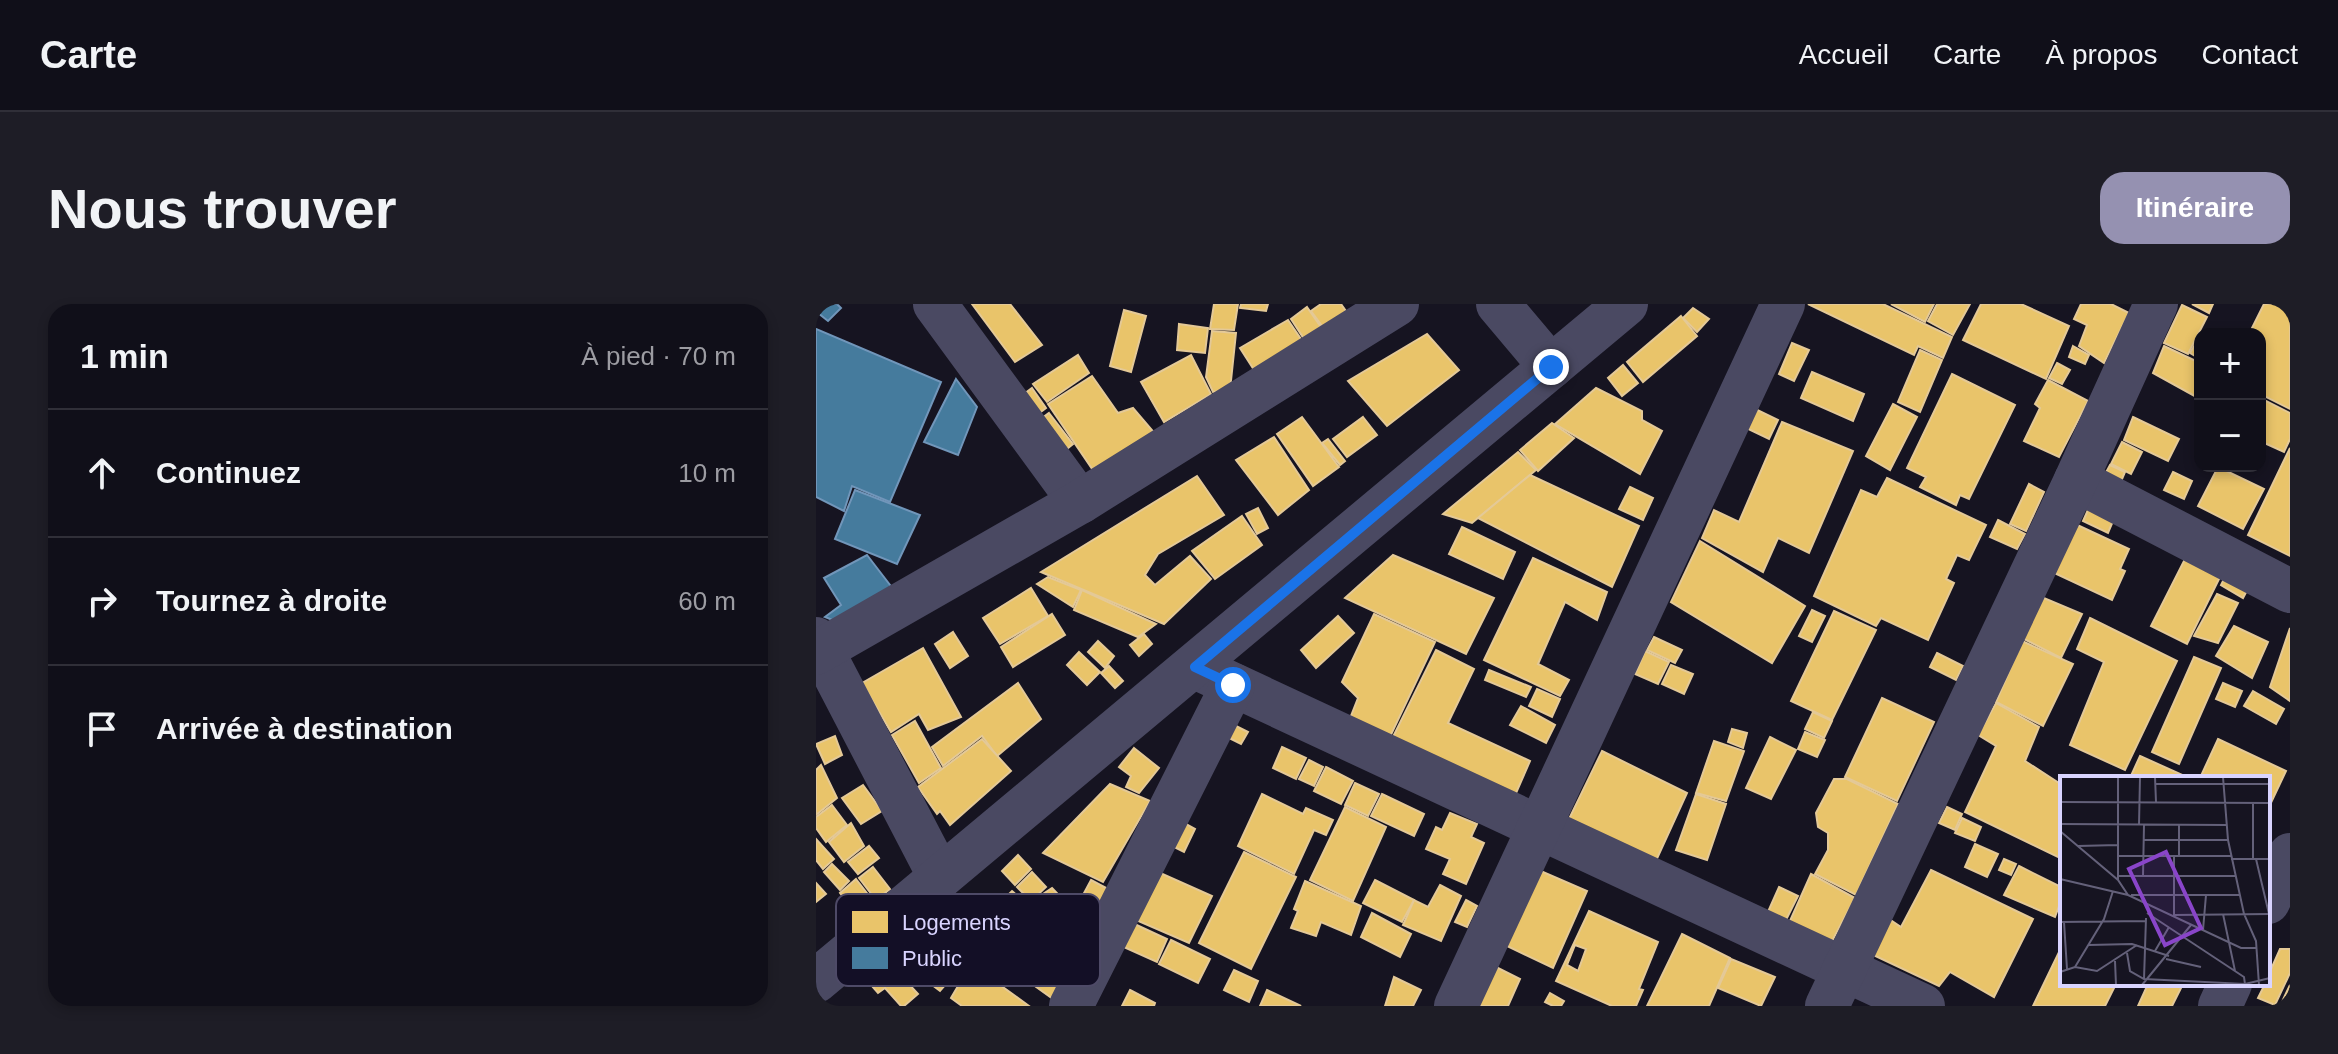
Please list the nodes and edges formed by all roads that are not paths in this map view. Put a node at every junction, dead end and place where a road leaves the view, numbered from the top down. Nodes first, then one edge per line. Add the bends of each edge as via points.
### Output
1 (935, 304) edge
2 (1397, 304) edge
3 (1498, 304) edge
4 (1626, 304) edge
5 (1783, 304) edge
6 (2156, 304) edge
7 (1551, 367) junction
8 (2076, 480) junction
9 (1080, 502) junction
10 (2290, 591) edge
11 (818, 647) edge
12 (1214, 676) junction
13 (1539, 828) junction
14 (2290, 855) edge
15 (940, 877) junction
16 (920, 894) edge
17 (2270, 898) edge
18 (1100, 939) edge
19 (836, 964) edge
20 (816, 981) edge
21 (1080, 986) edge
22 (2229, 986) edge
23 (1836, 988) edge
24 (1071, 1006) edge
25 (1456, 1006) edge
26 (1923, 1006) edge
27 (2220, 1006) edge

1 - 9 street
2 - 9 street
3 - 7 street
4 - 7 street
5 - 13 street
6 - 8 street
7 - 12 street
8 - 10 street
8 - 23 street
9 - 11 street
11 - 15 street
12 - 13 street
12 - 15 street
12 - 18 street
13 - 23 street
13 - 25 street
14 - 17 street
15 - 16 street
19 - 20 street
21 - 24 street
22 - 27 street
23 - 26 street

